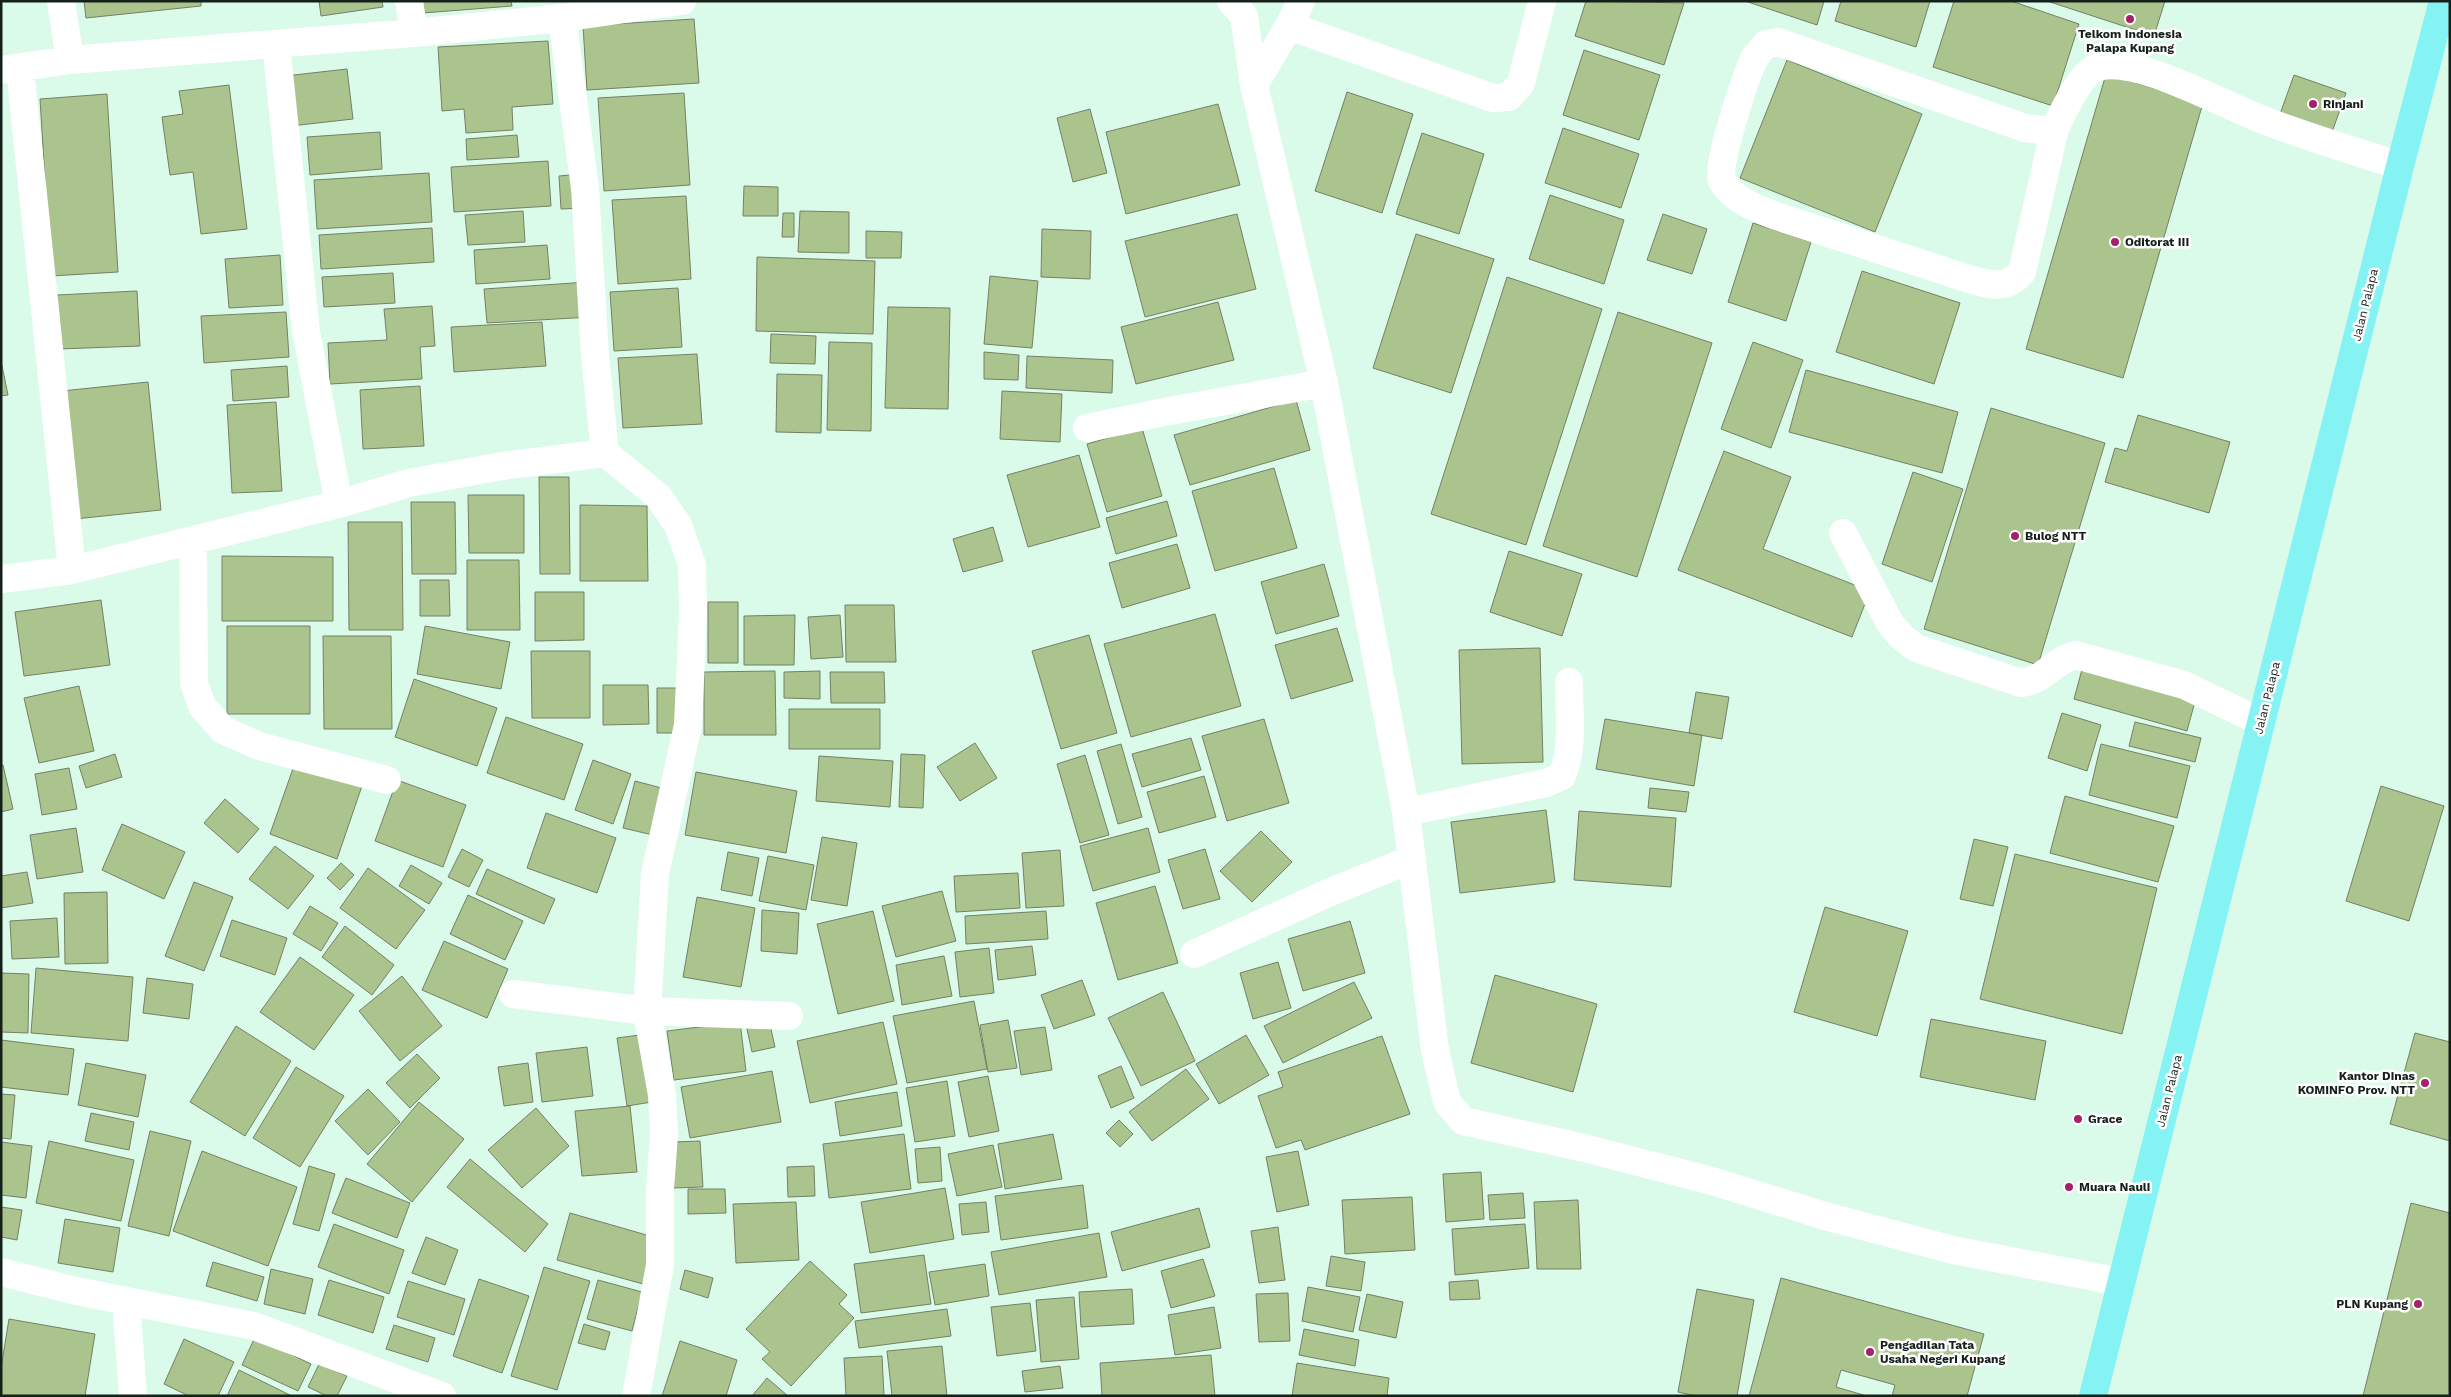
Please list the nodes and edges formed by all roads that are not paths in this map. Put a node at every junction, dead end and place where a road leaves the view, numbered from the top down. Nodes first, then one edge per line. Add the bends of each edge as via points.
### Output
1 (61, 1) edge
2 (409, 1) edge
3 (682, 1) edge
4 (1231, 1) edge
5 (1301, 1) edge
6 (1542, 1) edge
7 (2443, 1) edge
8 (562, 18) junction
9 (1289, 26) junction
10 (414, 33) junction
11 (276, 44) junction
12 (70, 60) junction
13 (11, 69) edge
14 (1254, 85) junction
15 (2055, 128) junction
16 (2400, 166) junction
17 (1324, 383) junction
18 (1087, 428) dead end
19 (604, 453) junction
20 (339, 504) junction
21 (1843, 533) dead end
22 (193, 540) junction
23 (72, 570) junction
24 (1, 580) edge
25 (1570, 682) dead end
26 (2261, 722) junction
27 (387, 780) dead end
28 (1406, 812) junction
29 (1412, 859) junction
30 (1194, 954) dead end
31 (513, 994) dead end
32 (647, 1011) junction
33 (789, 1016) dead end
34 (1, 1272) edge
35 (2121, 1282) junction
36 (126, 1301) junction
37 (133, 1396) edge
38 (442, 1396) edge
39 (636, 1396) edge
40 (2093, 1396) edge

1 - 12 street
2 - 10 street
3 - 8 street
4 - 14 street via 1244,16
5 - 9 street
6 - 9 street via 1521,83 1509,97 1502,98 1493,98
7 - 16 main road, Jalan Palapa
8 - 10 street
8 - 19 street via 584,188
9 - 14 street
10 - 11 street
11 - 12 street
11 - 20 street via 306,332
12 - 13 street
13 - 23 street
14 - 17 street
15 - 15 street via 2025,128 1778,42 1766,44 1754,59 1726,144 1721,180 1728,190 1750,205 1776,216 1992,286 2005,284 2022,272
15 - 16 street via 2081,80 2096,67 2116,64 2142,70 2210,96 2265,121
16 - 26 main road, Jalan Palapa
17 - 18 street
17 - 28 street
19 - 20 street via 502,466 409,483
19 - 32 street via 658,496 678,525 692,565 688,725 655,874
20 - 22 street
21 - 26 street via 1891,625 1916,648 2021,683 2036,680 2061,660 2076,655 2184,685
22 - 23 street
22 - 27 street via 194,683 202,706 223,730 259,746
23 - 24 street
25 - 28 street via 1570,749 1562,776 1546,783
26 - 35 main road, Jalan Palapa
28 - 29 street
29 - 30 street
29 - 35 street via 1435,1050 1447,1102 1463,1121 1584,1148 1953,1250
31 - 32 street
32 - 33 street
32 - 39 street via 662,1095 664,1133 660,1265
34 - 36 street
35 - 40 main road, Jalan Palapa
36 - 37 street
36 - 38 street via 254,1326

